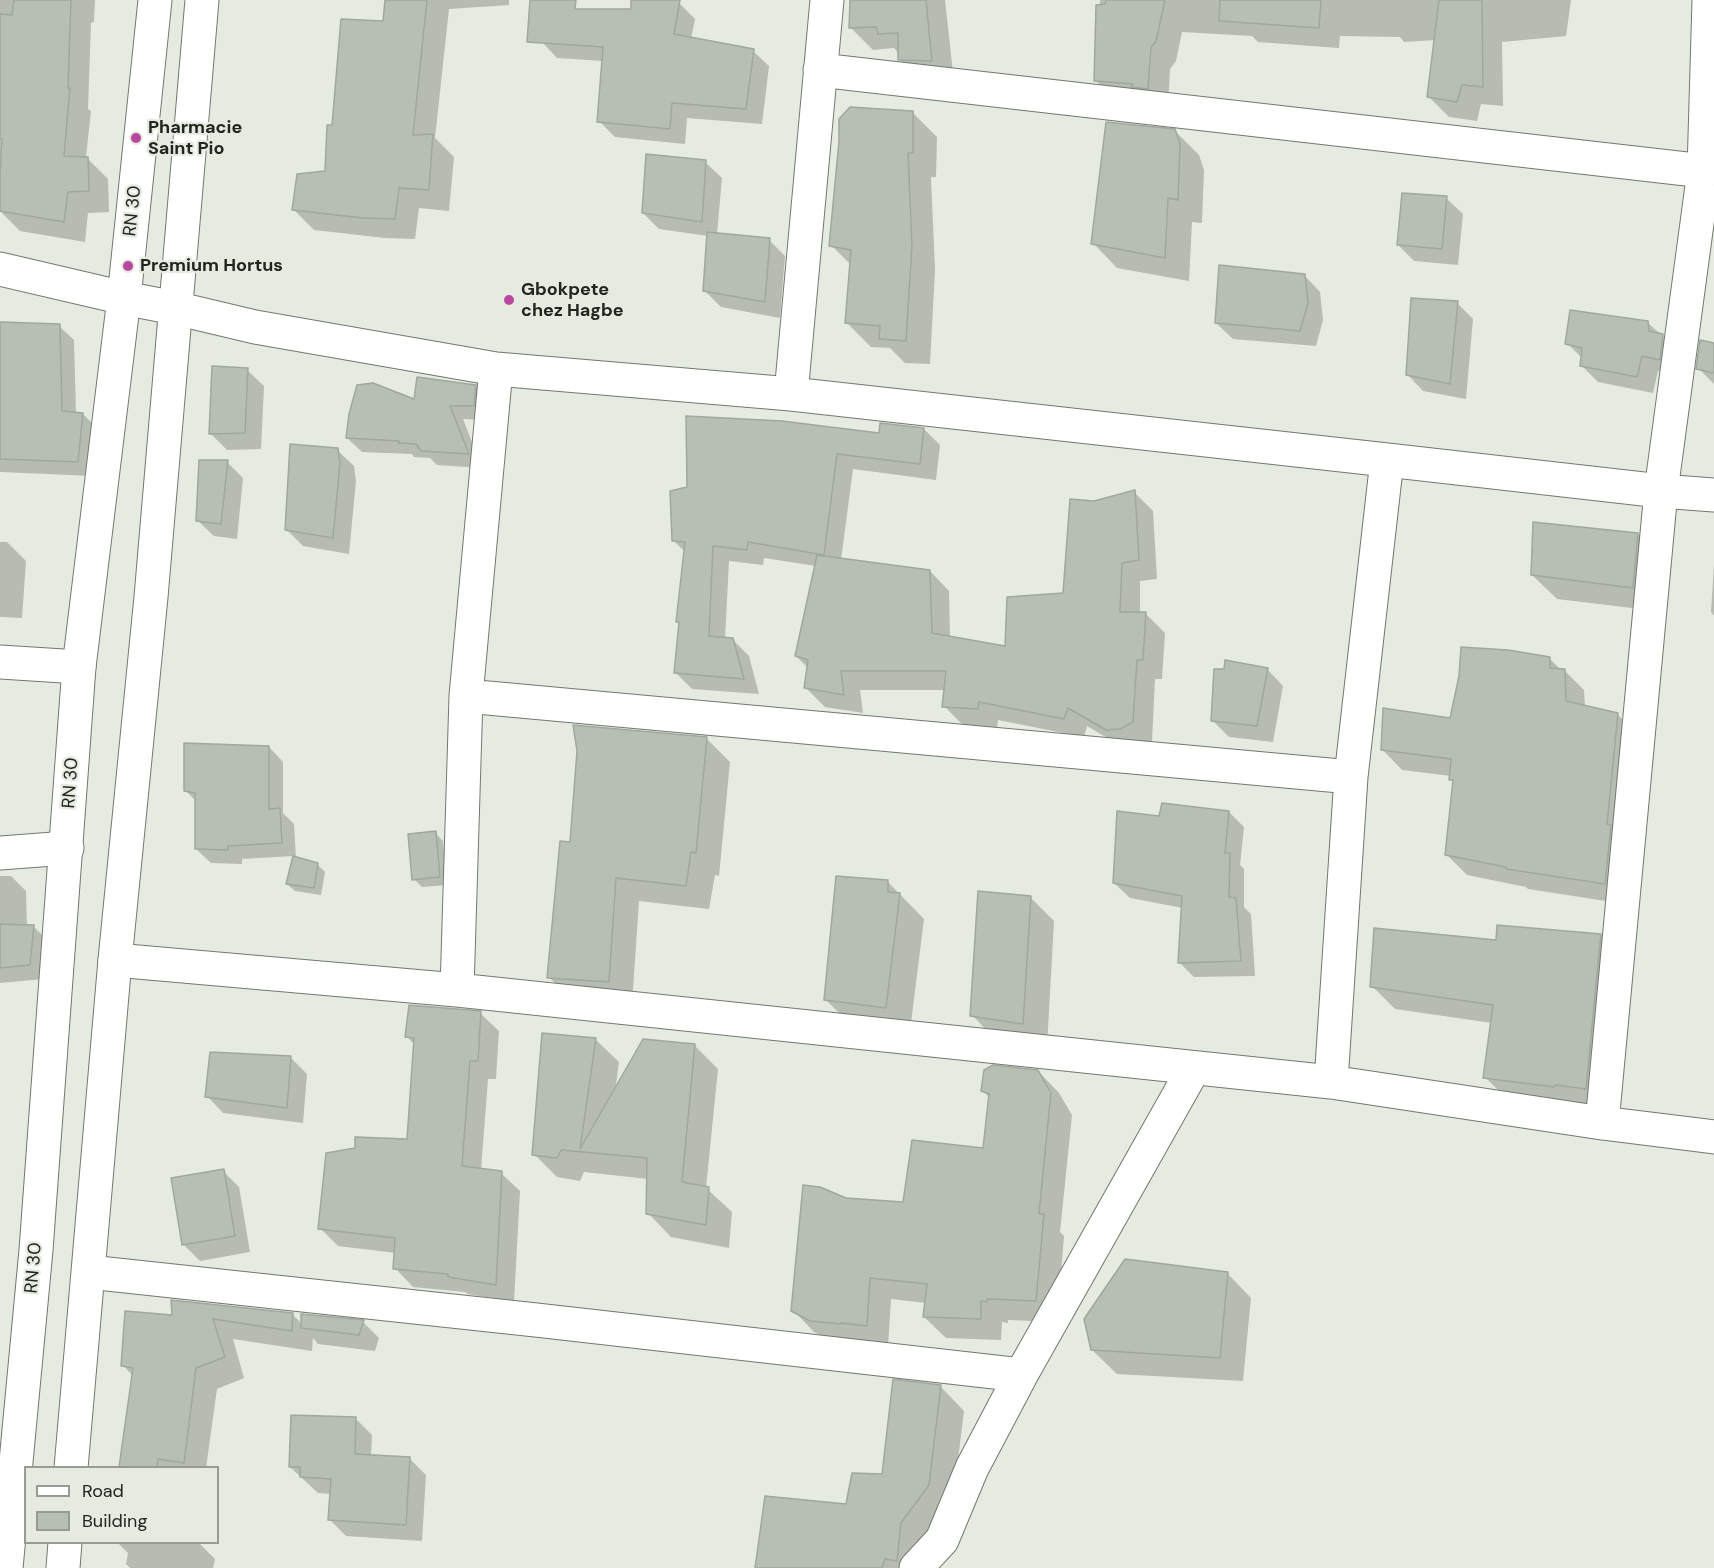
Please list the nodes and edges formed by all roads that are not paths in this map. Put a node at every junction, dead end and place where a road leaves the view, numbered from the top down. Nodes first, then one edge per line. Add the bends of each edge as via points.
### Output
1 (155, 0) edge
2 (202, 0) edge
3 (827, 0) edge
4 (1709, 0) edge
5 (820, 70) junction
6 (1704, 171) junction
7 (0, 269) edge
8 (124, 298) junction
9 (175, 308) junction
10 (496, 369) junction
11 (791, 394) junction
12 (1388, 460) junction
13 (1661, 491) junction
14 (1714, 495) edge
15 (0, 662) edge
16 (79, 667) junction
17 (466, 696) junction
18 (1351, 777) junction
19 (67, 848) junction
20 (0, 854) edge
21 (115, 960) junction
22 (457, 990) junction
23 (1194, 1068) junction
24 (1331, 1082) junction
25 (1602, 1124) junction
26 (1714, 1137) edge
27 (89, 1272) junction
28 (1021, 1375) junction
29 (71, 1466) edge
30 (65, 1544) edge
31 (6, 1568) edge
32 (63, 1568) edge
33 (916, 1568) edge

1 - 8 street, RN 30 / RN 30
2 - 9 street
3 - 5 street
4 - 6 street
5 - 6 street
5 - 11 street
6 - 13 street
7 - 8 street
8 - 9 street
8 - 16 street, RN 30 / RN 30
9 - 10 street via 255,327
9 - 21 street
10 - 11 street
10 - 17 street
11 - 12 street
12 - 13 street
12 - 18 street
13 - 14 street
13 - 25 street
15 - 16 street
16 - 19 street, RN 30 / RN 30
17 - 18 street
17 - 22 street
18 - 24 street
19 - 20 street
19 - 31 street, RN 30 / RN 30 via 36,1250
21 - 22 street
21 - 27 street
22 - 23 street
23 - 24 street
23 - 28 street
24 - 25 street
25 - 26 street
27 - 28 street
27 - 29 street
28 - 33 street via 972,1468 942,1540
30 - 32 street

